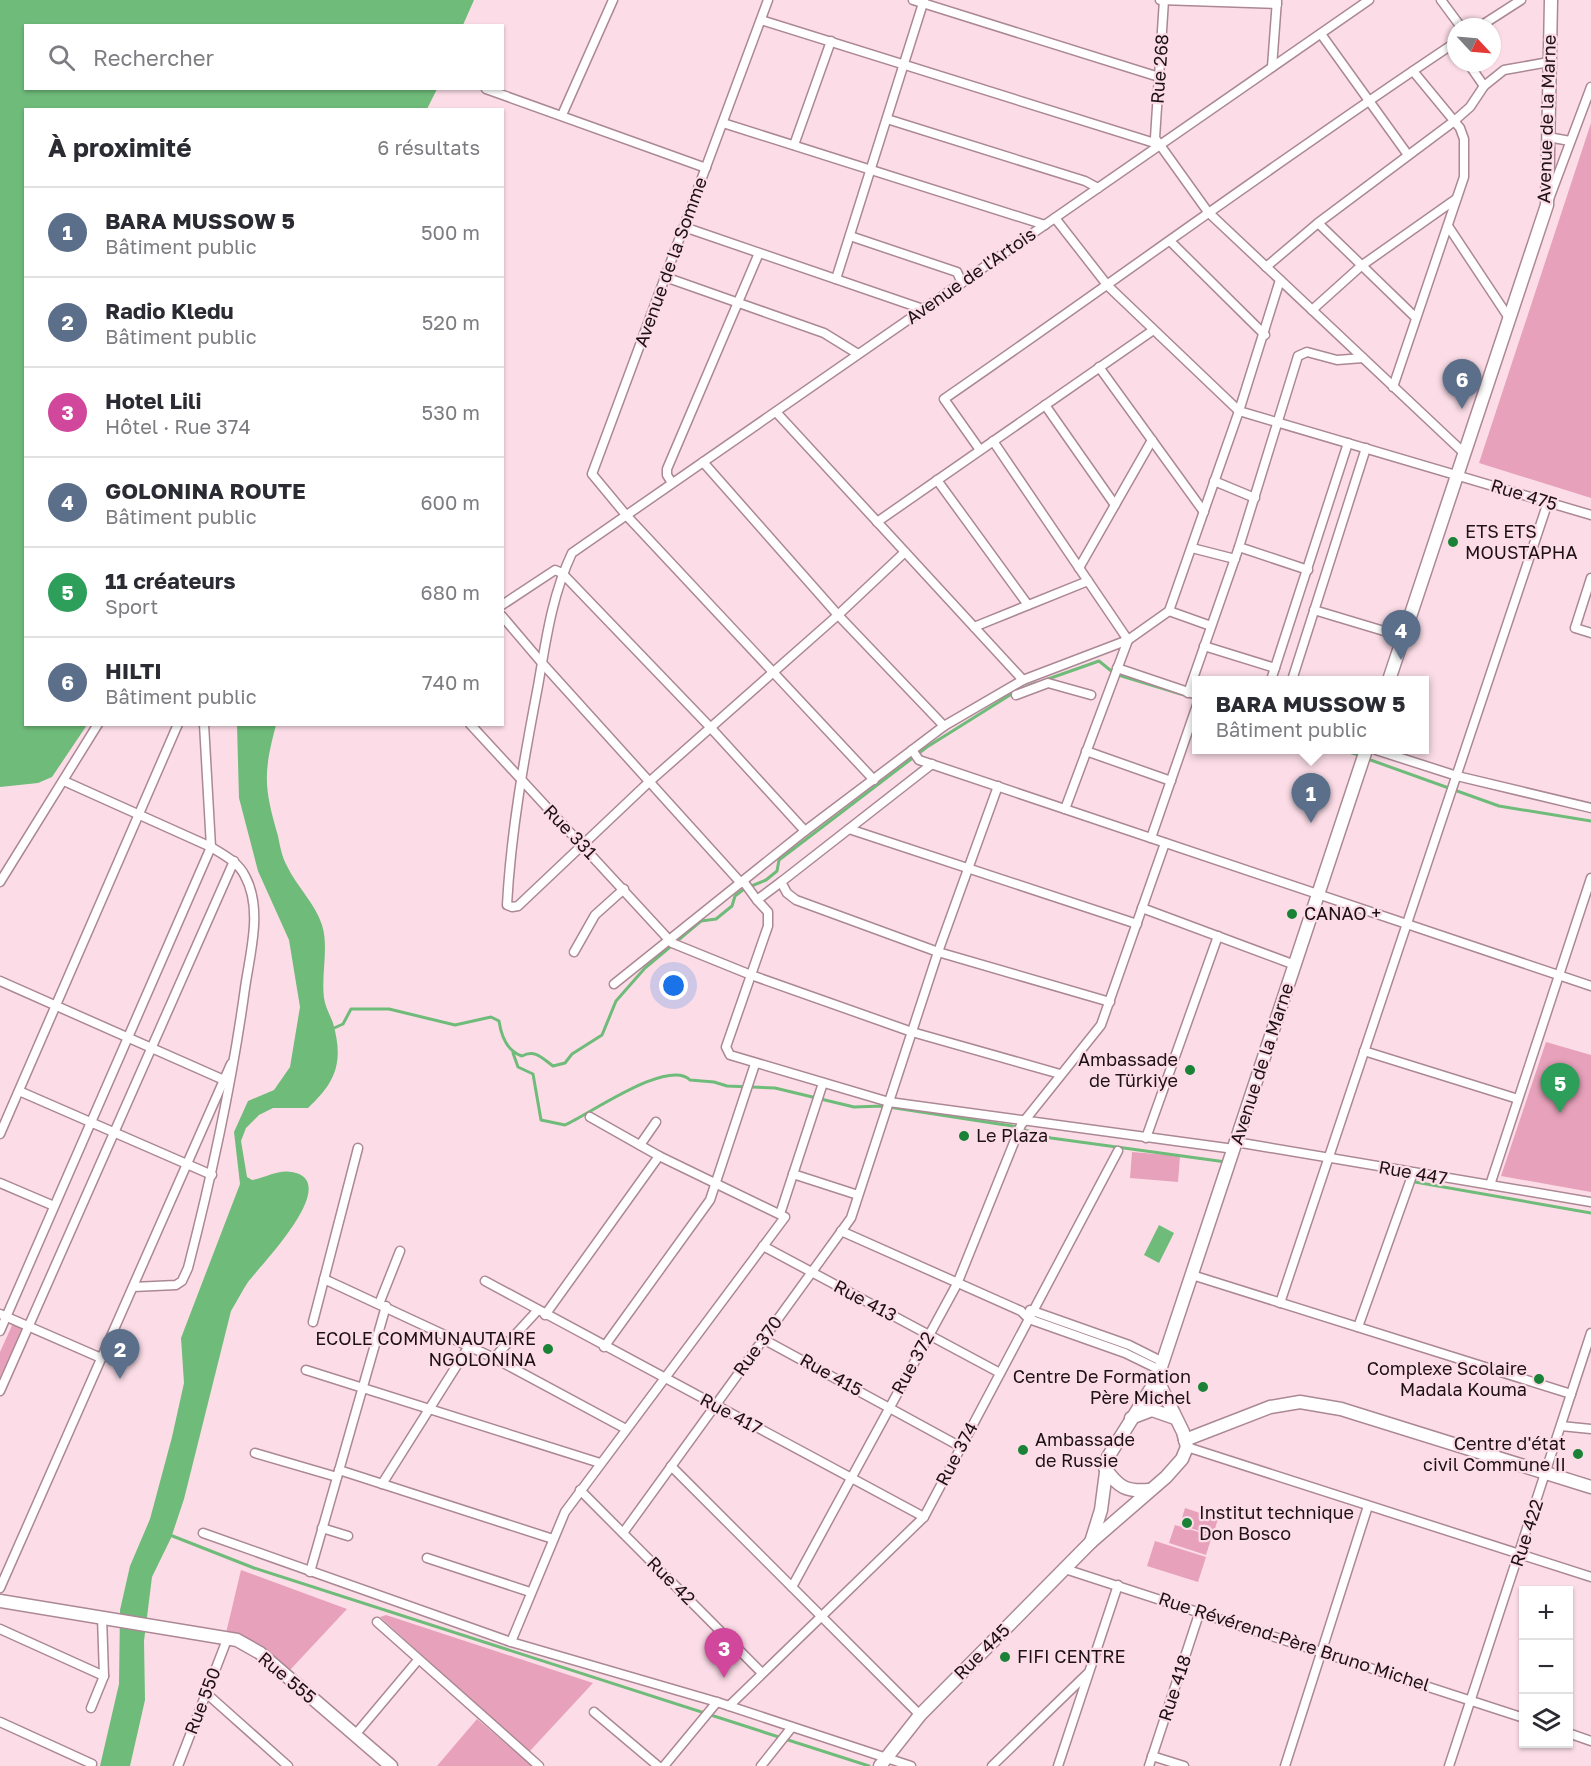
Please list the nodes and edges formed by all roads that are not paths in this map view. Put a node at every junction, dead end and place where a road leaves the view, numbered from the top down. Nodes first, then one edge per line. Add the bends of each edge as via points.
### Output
1 (613, 0) edge
2 (768, 0) edge
3 (913, 0) edge
4 (1163, 0) edge
5 (1369, 0) edge
6 (1441, 0) edge
7 (1521, 0) edge
8 (1551, 0) edge
9 (923, 2) edge
10 (1277, 2) edge
11 (1454, 18) edge
12 (1493, 18) edge
13 (761, 20) junction
14 (1321, 33) junction
15 (831, 41) junction
16 (1447, 49) edge
17 (1549, 63) junction
18 (903, 66) junction
19 (1272, 67) junction
20 (1413, 71) junction
21 (1474, 72) edge
22 (1159, 77) junction
23 (1484, 86) junction
24 (1591, 87) edge
25 (488, 90) edge
26 (1369, 100) junction
27 (562, 115) junction
28 (887, 119) junction
29 (1453, 122) junction
30 (723, 123) junction
31 (1548, 137) junction
32 (1158, 141) junction
33 (1570, 141) junction
34 (794, 145) junction
35 (1408, 154) junction
36 (706, 168) junction
37 (871, 170) junction
38 (1098, 188) junction
39 (1457, 199) junction
40 (1547, 205) junction
41 (1208, 212) junction
42 (1055, 218) junction
43 (1318, 223) junction
44 (1045, 225) junction
45 (1448, 226) junction
46 (684, 227) junction
47 (850, 236) junction
48 (1170, 241) junction
49 (759, 253) junction
50 (1361, 266) junction
51 (1266, 267) junction
52 (665, 277) junction
53 (836, 279) junction
54 (1280, 280) junction
55 (962, 283) junction
56 (1108, 286) junction
57 (739, 302) junction
58 (923, 309) junction
59 (1312, 310) junction
60 (1415, 317) junction
61 (1509, 318) junction
62 (1152, 331) junction
63 (1265, 335) junction
64 (858, 354) junction
65 (1363, 358) junction
66 (1099, 368) junction
67 (1393, 387) junction
68 (1045, 405) junction
69 (1239, 411) junction
70 (776, 412) junction
71 (1279, 423) junction
72 (1152, 440) junction
73 (993, 441) junction
74 (1348, 443) junction
75 (1366, 448) junction
76 (980, 450) junction
77 (1464, 453) junction
78 (703, 462) junction
79 (1457, 475) junction
80 (938, 480) junction
81 (1214, 481) junction
82 (672, 483) junction
83 (1255, 498) junction
84 (1548, 502) junction
85 (1115, 506) junction
86 (1204, 512) junction
87 (626, 515) junction
88 (1591, 515) edge
89 (877, 522) junction
90 (1239, 547) junction
91 (1192, 548) junction
92 (905, 552) junction
93 (1235, 559) junction
94 (1079, 568) junction
95 (1308, 570) junction
96 (562, 573) junction
97 (1591, 578) edge
98 (1088, 581) junction
99 (1588, 600) edge
100 (504, 604) edge
101 (1028, 605) junction
102 (1314, 610) junction
103 (1169, 611) junction
104 (838, 615) junction
105 (504, 618) edge
106 (1211, 626) junction
107 (974, 627) junction
108 (1591, 633) edge
109 (1404, 637) junction
110 (1128, 640) junction
111 (1204, 646) junction
112 (542, 663) junction
113 (1117, 668) junction
114 (1275, 668) junction
115 (773, 672) junction
116 (1197, 676) edge
117 (1273, 676) edge
118 (1294, 676) edge
119 (1391, 676) edge
120 (1046, 677) junction
121 (1023, 680) junction
122 (1192, 694) edge
123 (1016, 695) dead end
124 (1091, 695) dead end
125 (1192, 720) edge
126 (97, 726) edge
127 (177, 726) edge
128 (204, 726) edge
129 (472, 726) edge
130 (944, 726) junction
131 (710, 727) junction
132 (1086, 752) junction
133 (915, 754) junction
134 (1365, 754) edge
135 (1388, 754) edge
136 (932, 764) junction
137 (1457, 776) junction
138 (873, 780) junction
139 (64, 781) junction
140 (520, 781) junction
141 (1171, 781) junction
142 (649, 782) junction
143 (998, 786) junction
144 (1591, 808) edge
145 (1065, 809) junction
146 (138, 815) junction
147 (849, 829) junction
148 (805, 831) junction
149 (1152, 838) junction
150 (1165, 843) junction
151 (583, 844) junction
152 (211, 847) junction
153 (234, 861) junction
154 (968, 870) junction
155 (1591, 878) edge
156 (0, 882) edge
157 (742, 882) junction
158 (781, 882) junction
159 (624, 889) junction
160 (1318, 895) junction
161 (757, 900) junction
162 (1142, 908) junction
163 (1137, 924) junction
164 (1407, 925) junction
165 (1218, 936) junction
166 (670, 942) junction
167 (574, 952) dead end
168 (938, 952) junction
169 (1295, 965) junction
170 (751, 975) junction
171 (1558, 977) junction
172 (0, 981) edge
173 (614, 984) dead end
174 (1591, 986) edge
175 (1110, 1002) junction
176 (57, 1006) junction
177 (912, 1032) junction
178 (128, 1037) junction
179 (152, 1048) junction
180 (237, 1049) junction
181 (1364, 1051) junction
182 (755, 1064) junction
183 (1060, 1074) junction
184 (224, 1080) junction
185 (823, 1083) junction
186 (19, 1091) junction
187 (1518, 1099) junction
188 (889, 1102) junction
189 (590, 1117) dead end
190 (91, 1122) junction
191 (656, 1122) dead end
192 (1021, 1126) junction
193 (114, 1132) junction
194 (0, 1134) edge
195 (1146, 1138) junction
196 (640, 1145) junction
197 (1235, 1146) junction
198 (358, 1148) dead end
199 (1118, 1150) dead end
200 (659, 1156) junction
201 (1329, 1158) junction
202 (187, 1165) junction
203 (1413, 1173) junction
204 (793, 1174) junction
205 (212, 1175) junction
206 (0, 1182) edge
207 (716, 1183) junction
208 (1490, 1185) junction
209 (858, 1195) junction
210 (1591, 1202) edge
211 (54, 1206) junction
212 (780, 1214) junction
213 (841, 1231) junction
214 (763, 1246) junction
215 (400, 1251) dead end
216 (811, 1272) junction
217 (1192, 1275) junction
218 (324, 1280) junction
219 (485, 1281) dead end
220 (957, 1284) junction
221 (133, 1287) junction
222 (1280, 1303) junction
223 (382, 1305) junction
224 (1034, 1309) junction
225 (1021, 1311) junction
226 (541, 1313) junction
227 (3, 1316) edge
228 (1029, 1319) junction
229 (313, 1322) dead end
230 (28, 1327) junction
231 (1358, 1327) junction
232 (0, 1331) edge
233 (1591, 1333) edge
234 (929, 1335) junction
235 (764, 1339) junction
236 (469, 1346) junction
237 (604, 1347) junction
238 (101, 1358) junction
239 (494, 1358) junction
240 (306, 1370) dead end
241 (1160, 1370) junction
242 (1000, 1373) junction
243 (663, 1378) junction
244 (363, 1387) junction
245 (0, 1391) edge
246 (1571, 1394) junction
247 (715, 1406) junction
248 (430, 1407) junction
249 (889, 1407) junction
250 (1130, 1418) junction
251 (1175, 1418) junction
252 (1561, 1426) junction
253 (626, 1429) junction
254 (1591, 1430) edge
255 (1186, 1444) junction
256 (961, 1447) junction
257 (255, 1453) dead end
258 (600, 1462) junction
259 (671, 1466) junction
260 (1105, 1468) junction
261 (338, 1473) junction
262 (1546, 1473) junction
263 (851, 1478) junction
264 (382, 1484) junction
265 (1591, 1487) edge
266 (580, 1490) junction
267 (1149, 1490) junction
268 (1368, 1506) junction
269 (924, 1517) junction
270 (322, 1528) junction
271 (203, 1533) dead end
272 (623, 1533) junction
273 (348, 1536) dead end
274 (554, 1539) junction
275 (1091, 1542) junction
276 (1520, 1555) junction
277 (427, 1558) dead end
278 (1065, 1569) junction
279 (310, 1572) junction
280 (1591, 1577) edge
281 (1118, 1585) junction
282 (792, 1587) junction
283 (0, 1588) edge
284 (530, 1592) junction
285 (0, 1601) edge
286 (1200, 1611) junction
287 (820, 1616) junction
288 (102, 1617) junction
289 (377, 1622) dead end
290 (0, 1629) edge
291 (228, 1637) junction
292 (511, 1642) junction
293 (1322, 1652) junction
294 (418, 1659) junction
295 (761, 1672) junction
296 (1089, 1672) junction
297 (104, 1676) junction
298 (206, 1693) junction
299 (1471, 1699) junction
300 (717, 1702) junction
301 (729, 1706) junction
302 (91, 1708) dead end
303 (594, 1713) dead end
304 (920, 1715) junction
305 (1519, 1716) edge
306 (0, 1722) edge
307 (792, 1726) junction
308 (1573, 1734) edge
309 (355, 1735) junction
310 (1591, 1741) edge
311 (1152, 1756) junction
312 (882, 1762) edge
313 (92, 1764) dead end
314 (182, 1764) edge
315 (288, 1766) edge
316 (391, 1766) edge
317 (539, 1766) edge
318 (658, 1766) edge
319 (664, 1766) edge
320 (761, 1766) edge
321 (911, 1766) edge
322 (992, 1766) edge
323 (1058, 1766) edge
324 (1149, 1766) edge
325 (1184, 1766) edge
326 (1285, 1766) edge
327 (1449, 1766) edge

1 - 27 street
2 - 13 street, Avenue de la Somme
3 - 9 street
4 - 10 street
4 - 22 street, Rue 268
5 - 14 street, Avenue de l'Artois
6 - 11 street
7 - 12 street
8 - 17 street, Avenue de la Marne
9 - 18 street
9 - 22 street
10 - 19 street
13 - 15 street
13 - 30 street, Avenue de la Somme
14 - 19 street, Avenue de l'Artois
14 - 26 street
15 - 18 street
15 - 34 street
16 - 20 street
17 - 23 street via 1504,70
17 - 31 street, Avenue de la Marne
18 - 28 street
18 - 32 street
19 - 32 street, Avenue de l'Artois
20 - 26 street
20 - 29 street
21 - 23 street
22 - 32 street, Rue 268
23 - 29 street via 1470,107
24 - 33 street
25 - 27 street
26 - 35 street
26 - 41 street
27 - 36 street
28 - 37 street
28 - 38 street
29 - 35 street
29 - 39 street via 1464,139 1464,177
30 - 34 street
30 - 36 street, Avenue de la Somme
31 - 33 street
31 - 40 street, Avenue de la Marne
32 - 38 street, Avenue de l'Artois
32 - 41 street
33 - 40 street
34 - 37 street
35 - 43 street
36 - 46 street, Avenue de la Somme
37 - 44 street
37 - 47 street
38 - 42 street, Avenue de l'Artois
39 - 45 street
39 - 50 street
40 - 61 street, Avenue de la Marne
41 - 48 street
41 - 51 street
42 - 44 street, Avenue de l'Artois
42 - 56 street
43 - 50 street
43 - 51 street
44 - 55 street, Avenue de l'Artois
45 - 60 street
45 - 61 street
46 - 49 street
46 - 52 street, Avenue de la Somme
47 - 53 street
47 - 55 street via 957,272
48 - 56 street
48 - 63 street
49 - 53 street
49 - 57 street
50 - 59 street
50 - 60 street
51 - 54 street
52 - 57 street
52 - 87 street, Avenue de la Somme via 592,474
53 - 58 street
54 - 59 street
54 - 63 street
55 - 58 street, Avenue de l'Artois
56 - 62 street
56 - 76 street via 944,399
57 - 64 street via 824,333
57 - 82 street via 667,469
58 - 64 street, Avenue de l'Artois
59 - 65 street
60 - 67 street
61 - 77 street, Avenue de la Marne
62 - 66 street
62 - 69 street
63 - 69 street
64 - 70 street, Avenue de l'Artois
65 - 67 street
65 - 71 street via 1337,360 1302,352
66 - 68 street
66 - 72 street
67 - 77 street
68 - 73 street
68 - 85 street
69 - 71 street, Rue 475
69 - 81 street
70 - 78 street, Avenue de l'Artois
70 - 89 street
71 - 74 street, Rue 475
71 - 83 street
72 - 85 street
72 - 86 street
73 - 76 street
73 - 94 street
74 - 75 street, Rue 475
74 - 95 street
75 - 79 street, Rue 475
75 - 102 street
76 - 80 street
77 - 79 street, Avenue de la Marne
78 - 82 street, Avenue de l'Artois
78 - 104 street
79 - 84 street, Rue 475
79 - 109 street, Avenue de la Marne
80 - 89 street
80 - 101 street
81 - 83 street
81 - 86 street
82 - 87 street, Avenue de l'Artois
83 - 90 street
84 - 88 street, Rue 475
84 - 137 street
85 - 94 street
86 - 91 street
87 - 96 street, Avenue de l'Artois via 572,553
87 - 115 street
89 - 92 street
90 - 93 street
90 - 95 street
91 - 93 street
91 - 103 street
92 - 104 street
92 - 107 street
93 - 106 street
94 - 98 street
95 - 114 street
96 - 100 street via 555,570
96 - 112 street
96 - 131 street
97 - 99 street
98 - 101 street
98 - 110 street
99 - 108 street via 1575,628
101 - 107 street
102 - 109 street
102 - 118 street
103 - 106 street
103 - 110 street
104 - 115 street
104 - 130 street
105 - 112 street, Rue 447
106 - 111 street
107 - 121 street
109 - 119 street, Avenue de la Marne
110 - 113 street
110 - 120 street
111 - 114 street
111 - 116 street
112 - 140 street
112 - 142 street, Rue 447
113 - 122 street
113 - 132 street
114 - 117 street
115 - 131 street
115 - 138 street
120 - 121 street
120 - 123 street
120 - 124 street
121 - 130 street
125 - 141 street
126 - 139 street
127 - 146 street
128 - 152 street
129 - 140 street, Rue 331
130 - 133 street
131 - 142 street
131 - 148 street
132 - 141 street
132 - 145 street
133 - 136 street
133 - 138 street
134 - 160 street, Avenue de la Marne
135 - 137 street
136 - 143 street
136 - 147 street
137 - 144 street
137 - 164 street
138 - 148 street
139 - 146 street
139 - 156 street
140 - 151 street, Rue 331
140 - 151 street via 507,905 518,906
141 - 149 street
142 - 151 street
142 - 157 street, Rue 447
143 - 145 street
143 - 154 street
145 - 149 street
146 - 152 street
146 - 176 street
147 - 154 street
147 - 158 street
148 - 157 street
149 - 150 street
150 - 160 street
150 - 162 street, Rue 372
151 - 159 street, Rue 331
152 - 153 street
152 - 178 street
153 - 179 street
153 - 180 street via 245,876 253,900 254,923
154 - 163 street
154 - 168 street
155 - 171 street
157 - 161 street, Rue 447
157 - 166 street
158 - 161 street
158 - 168 street via 796,900
159 - 166 street, Rue 331
159 - 167 street via 595,915
160 - 164 street
160 - 169 street, Avenue de la Marne
161 - 170 street, Rue 447 via 768,912 768,926
162 - 163 street, Rue 372
162 - 165 street
163 - 175 street, Rue 372
164 - 171 street
164 - 181 street
165 - 169 street
165 - 195 street
166 - 170 street
166 - 173 street
168 - 175 street
168 - 177 street
169 - 197 street, Avenue de la Marne
170 - 177 street
170 - 182 street, Rue 447 via 726,1047 730,1055
171 - 174 street
171 - 187 street
172 - 176 street
175 - 183 street, Rue 372 via 1101,1025
176 - 178 street
176 - 186 street
177 - 183 street
177 - 188 street
178 - 179 street
178 - 190 street
179 - 184 street
179 - 193 street
180 - 184 street
180 - 205 street
181 - 187 street
181 - 201 street
182 - 185 street, Rue 447
182 - 207 street
183 - 192 street, Rue 372
184 - 202 street
185 - 188 street, Rue 447
185 - 204 street
186 - 190 street
186 - 194 street
187 - 208 street
188 - 192 street, Rue 447
188 - 209 street
189 - 196 street
190 - 193 street
190 - 211 street
191 - 196 street
192 - 195 street, Rue 447
192 - 220 street, Rue 372
193 - 202 street
193 - 230 street
195 - 197 street, Rue 447
196 - 200 street
197 - 201 street, Rue 447
197 - 217 street, Avenue de la Marne
198 - 218 street
199 - 224 street, Rue 374
200 - 207 street
200 - 226 street
201 - 203 street, Rue 447
201 - 222 street
202 - 205 street
202 - 221 street
203 - 208 street, Rue 447
203 - 231 street
204 - 209 street
204 - 212 street
205 - 221 street via 182,1281 176,1285
206 - 211 street
207 - 212 street
207 - 237 street via 710,1200
208 - 210 street, Rue 447
209 - 213 street, Rue 370 via 851,1218
211 - 227 street
212 - 214 street via 785,1217
213 - 216 street, Rue 370
213 - 220 street
214 - 216 street, Rue 413
214 - 243 street
215 - 223 street
216 - 234 street, Rue 413
216 - 235 street, Rue 370
217 - 222 street
217 - 241 street, Avenue de la Marne
218 - 223 street
218 - 229 street
219 - 226 street, Rue 417
220 - 225 street
220 - 234 street, Rue 372
221 - 238 street
222 - 231 street
223 - 236 street
223 - 244 street
224 - 225 street
224 - 228 street, Rue 374
224 - 241 street via 1128,1345
225 - 228 street
226 - 237 street, Rue 417
226 - 239 street
227 - 230 street
227 - 232 street
228 - 241 street via 1125,1353
228 - 242 street, Rue 374
230 - 238 street
230 - 245 street
231 - 246 street
233 - 246 street, Rue 422
234 - 242 street, Rue 413
234 - 249 street, Rue 372
235 - 247 street, Rue 370
235 - 249 street, Rue 415
236 - 239 street
236 - 248 street
237 - 243 street, Rue 417
238 - 283 street
239 - 253 street
240 - 244 street
241 - 250 street, Avenue de la Marne
241 - 251 street
242 - 256 street, Rue 374
243 - 247 street, Rue 417
243 - 253 street
244 - 248 street
244 - 261 street
246 - 252 street, Rue 422
247 - 259 street, Rue 370
247 - 263 street, Rue 417
248 - 258 street
248 - 264 street
249 - 256 street, Rue 415
249 - 263 street, Rue 372
250 - 251 street via 1152,1410
250 - 260 street
251 - 255 street
252 - 254 street
252 - 262 street, Rue 422
253 - 258 street
255 - 262 street via 1270,1407 1300,1402 1341,1409
255 - 267 street via 1182,1459
255 - 268 street
256 - 269 street, Rue 374
257 - 261 street
258 - 266 street
259 - 272 street, Rue 370
259 - 282 street
260 - 267 street via 1120,1487 1132,1492
260 - 275 street via 1101,1510
261 - 264 street
261 - 270 street
262 - 265 street
262 - 276 street, Rue 422
263 - 269 street, Rue 417
263 - 282 street, Rue 372
264 - 274 street
266 - 272 street, Rue 42
266 - 274 street
267 - 275 street, Rue 445
268 - 276 street
268 - 293 street
269 - 287 street, Rue 374
270 - 273 street
270 - 279 street
271 - 279 street
272 - 295 street, Rue 42
274 - 284 street
275 - 278 street, Rue 445
276 - 280 street
276 - 299 street, Rue 422
277 - 284 street
278 - 281 street, Rue Révérend-Père Bruno Michel
278 - 304 street, Rue 445
279 - 292 street
281 - 286 street, Rue Révérend-Père Bruno Michel
281 - 296 street
282 - 287 street
284 - 292 street
285 - 288 street, Rue 555
286 - 293 street, Rue Révérend-Père Bruno Michel
286 - 311 street, Rue 418
287 - 295 street, Rue 374
287 - 304 street
288 - 291 street, Rue 555
288 - 297 street
289 - 294 street
290 - 297 street
291 - 298 street, Rue 550
291 - 309 street, Rue 555 via 260,1653
292 - 300 street
293 - 299 street, Rue Révérend-Père Bruno Michel
293 - 326 street
294 - 309 street
294 - 317 street
295 - 301 street, Rue 374
296 - 322 street
296 - 323 street
297 - 302 street
298 - 314 street, Rue 550
298 - 315 street
299 - 305 street, Rue Révérend-Père Bruno Michel
299 - 327 street, Rue 422
300 - 301 street
300 - 319 street
301 - 307 street
303 - 318 street
304 - 312 street, Rue 445
306 - 313 street
307 - 312 street
307 - 320 street
308 - 310 street
309 - 316 street, Rue 555
311 - 324 street, Rue 418
311 - 325 street
312 - 321 street

